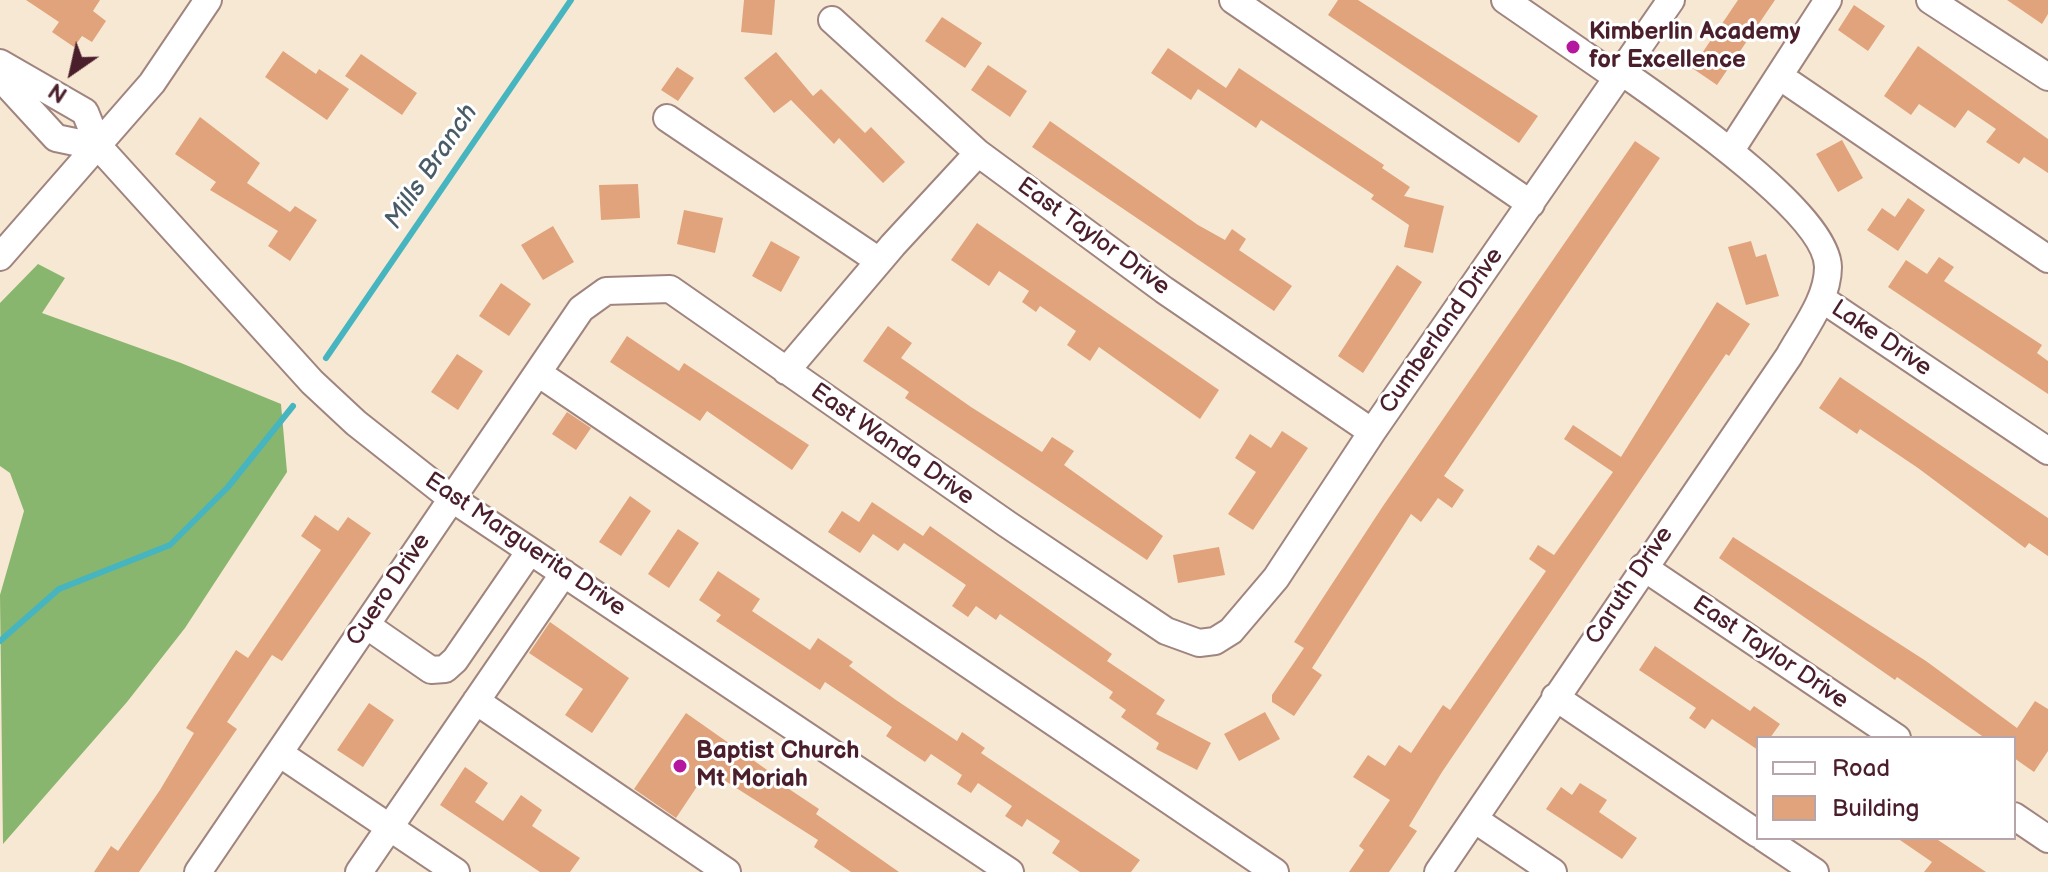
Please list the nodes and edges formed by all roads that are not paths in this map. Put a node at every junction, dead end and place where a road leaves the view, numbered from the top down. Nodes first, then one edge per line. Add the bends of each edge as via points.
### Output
1 (208, 0) edge
2 (1233, 0) edge
3 (1505, 0) edge
4 (1671, 0) edge
5 (1828, 0) edge
6 (1930, 0) edge
7 (832, 20) dead end
8 (0, 63) edge
9 (1620, 75) junction
10 (0, 77) edge
11 (2048, 77) edge
12 (1791, 84) dead end
13 (667, 118) dead end
14 (99, 147) junction
15 (1731, 150) junction
16 (978, 153) junction
17 (1531, 204) junction
18 (0, 257) edge
19 (2048, 259) edge
20 (879, 261) junction
21 (1822, 299) junction
22 (581, 309) joint
23 (786, 371) junction
24 (538, 373) junction
25 (1372, 432) junction
26 (2048, 451) edge
27 (451, 498) junction
28 (530, 551) junction
29 (1643, 567) junction
30 (564, 573) junction
31 (366, 625) junction
32 (1199, 643) joint
33 (1555, 697) junction
34 (476, 701) junction
35 (1894, 736) edge
36 (279, 753) junction
37 (2016, 817) edge
38 (1474, 819) junction
39 (390, 827) junction
40 (1756, 833) edge
41 (2048, 839) edge
42 (1767, 840) edge
43 (198, 872) edge
44 (359, 872) edge
45 (456, 872) edge
46 (727, 872) edge
47 (1010, 872) edge
48 (1275, 872) edge
49 (1438, 872) edge
50 (1553, 872) edge
51 (1815, 872) edge

1 - 14 street via 152,83
2 - 17 street
3 - 9 street, Lake Drive
4 - 9 street, Cumberland Drive
5 - 15 street
6 - 11 street
7 - 16 street, East Taylor Drive
8 - 14 street, East Marguerita Drive via 85,112
9 - 15 street, Lake Drive
9 - 17 street, Cumberland Drive
10 - 14 street via 56,138
12 - 19 street
13 - 20 street
14 - 18 street
14 - 27 street, East Marguerita Drive via 312,382
15 - 21 street, Lake Drive via 1778,193 1816,240 1828,265
16 - 20 street
16 - 25 street, East Taylor Drive via 1164,290
17 - 25 street, Cumberland Drive
20 - 23 street
21 - 26 street, Lake Drive
21 - 29 street, Caruth Drive via 1789,356
22 - 23 street, East Wanda Drive via 606,291 670,289
22 - 24 street, Cuero Drive
23 - 32 street, East Wanda Drive via 1166,631
24 - 27 street, Cuero Drive
24 - 48 street
25 - 32 street, Cumberland Drive via 1276,578 1231,631
27 - 28 street, East Marguerita Drive
27 - 31 street, Cuero Drive
28 - 30 street, East Marguerita Drive
28 - 31 street via 445,669 431,670
29 - 33 street, Caruth Drive
29 - 35 street, East Taylor Drive
30 - 34 street
30 - 47 street, East Marguerita Drive
31 - 36 street, Cuero Drive
33 - 38 street, Caruth Drive
33 - 40 street
34 - 39 street
34 - 46 street
36 - 39 street
36 - 43 street, Cuero Drive
37 - 41 street
38 - 49 street, Caruth Drive
38 - 50 street
39 - 44 street
39 - 45 street
42 - 51 street

